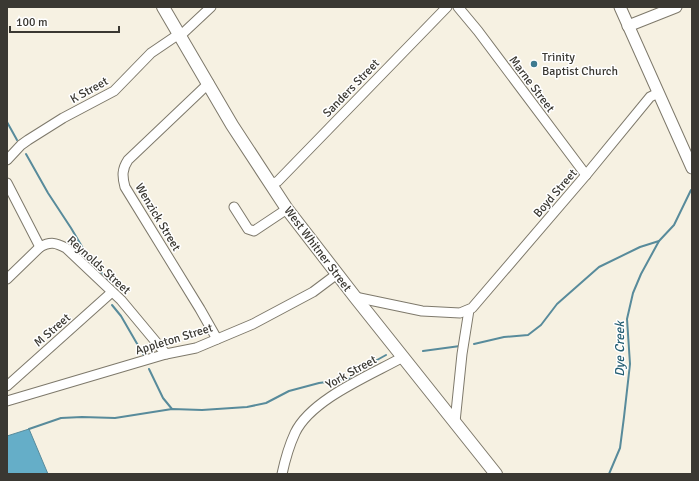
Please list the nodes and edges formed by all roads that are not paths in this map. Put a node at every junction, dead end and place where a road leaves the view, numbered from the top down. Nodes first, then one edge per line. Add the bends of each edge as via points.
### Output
1 (163, 7) edge
2 (211, 7) edge
3 (447, 7) edge
4 (458, 7) edge
5 (620, 7) edge
6 (676, 7) edge
7 (628, 26) junction
8 (179, 35) junction
9 (209, 83) junction
10 (658, 93) junction
11 (7, 160) edge
12 (692, 168) edge
13 (586, 175) junction
14 (7, 183) edge
15 (271, 185) junction
16 (234, 207) dead end
17 (287, 208) junction
18 (40, 247) junction
19 (337, 274) junction
20 (7, 279) edge
21 (112, 292) junction
22 (355, 297) junction
23 (468, 310) junction
24 (217, 339) junction
25 (166, 354) junction
26 (403, 357) junction
27 (7, 386) edge
28 (7, 401) edge
29 (455, 422) junction
30 (493, 473) edge
31 (282, 474) edge

1 - 8 main road, West Whitner Street
2 - 8 street, K Street
3 - 15 street, Sanders Street via 278,181
4 - 13 street, Marne Street
5 - 7 street
6 - 7 street
7 - 10 street
8 - 9 main road, West Whitner Street
8 - 11 street, K Street via 151,53 114,91 62,118 28,140
9 - 15 main road, West Whitner Street via 232,125
9 - 24 street, Wenzick Street via 128,160 123,167 122,176 125,187
10 - 12 street
10 - 13 street, Boyd Street via 650,97
13 - 23 street, Boyd Street
14 - 18 street
15 - 17 main road, West Whitner Street
16 - 17 street via 248,229 254,231
17 - 19 main road, West Whitner Street
18 - 20 street
18 - 21 street, Reynolds Street via 56,243 66,248
19 - 22 main road, West Whitner Street
19 - 24 street, Appleton Street via 306,295 253,324
21 - 25 street, Reynolds Street
21 - 27 street, M Street
22 - 23 street via 422,311 460,313
22 - 26 main road, West Whitner Street
23 - 29 street
24 - 25 street, Appleton Street via 196,348
25 - 28 street, Appleton Street
26 - 29 main road, West Whitner Street
26 - 31 street, York Street via 340,390 306,416 295,432
29 - 30 main road, West Whitner Street

